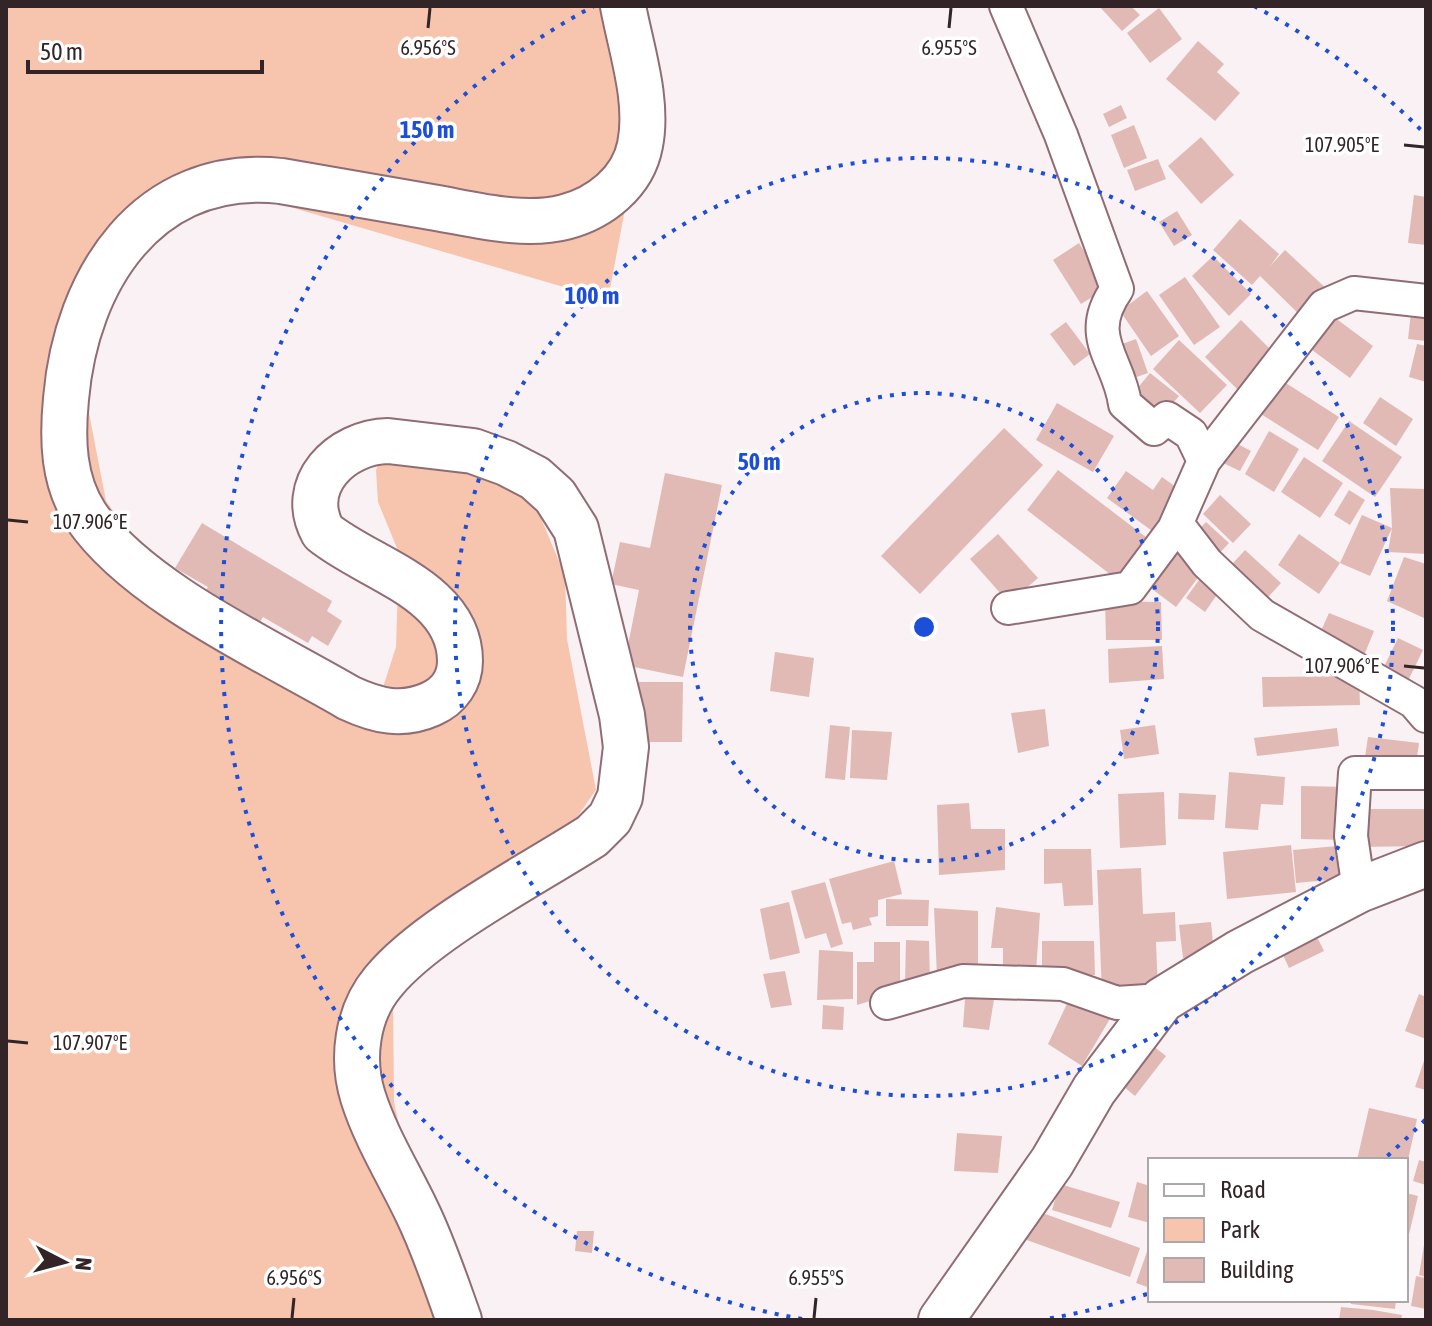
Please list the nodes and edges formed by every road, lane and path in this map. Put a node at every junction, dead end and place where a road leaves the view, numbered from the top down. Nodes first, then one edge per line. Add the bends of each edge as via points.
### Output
1 (623, 6) edge
2 (1006, 6) edge
3 (1426, 301) edge
4 (1204, 461) junction
5 (1177, 524) junction
6 (1008, 608) dead end
7 (1426, 716) edge
8 (1426, 773) edge
9 (1426, 864) edge
10 (1359, 890) junction
11 (1162, 1000) junction
12 (887, 1003) dead end
13 (459, 1320) edge
14 (941, 1320) edge

1 - 13 street via 641,136 625,182 610,195 564,218 527,220 281,181 220,183 188,194 128,236 105,265 83,313 68,370 66,472 85,514 106,542 175,597 376,709 407,711 442,698 457,678 460,648 446,619 416,589 323,532 317,520 319,489 345,451 388,441 491,456 535,478 555,496 582,544 624,726 625,777 615,807 592,836 434,936 399,965 371,1002 357,1050 358,1077 370,1117 418,1213
2 - 4 street via 1061,135 1117,289 1107,304 1103,347 1125,404 1154,429 1167,418 1191,434
3 - 4 street via 1354,293 1324,306
4 - 5 street
5 - 6 street via 1130,588
5 - 7 street via 1207,563 1262,615 1414,702
8 - 10 street via 1355,773 1351,836
9 - 10 street
10 - 11 street
11 - 12 street via 1117,1003 1063,984 963,981
11 - 14 street via 1094,1090 1052,1162

